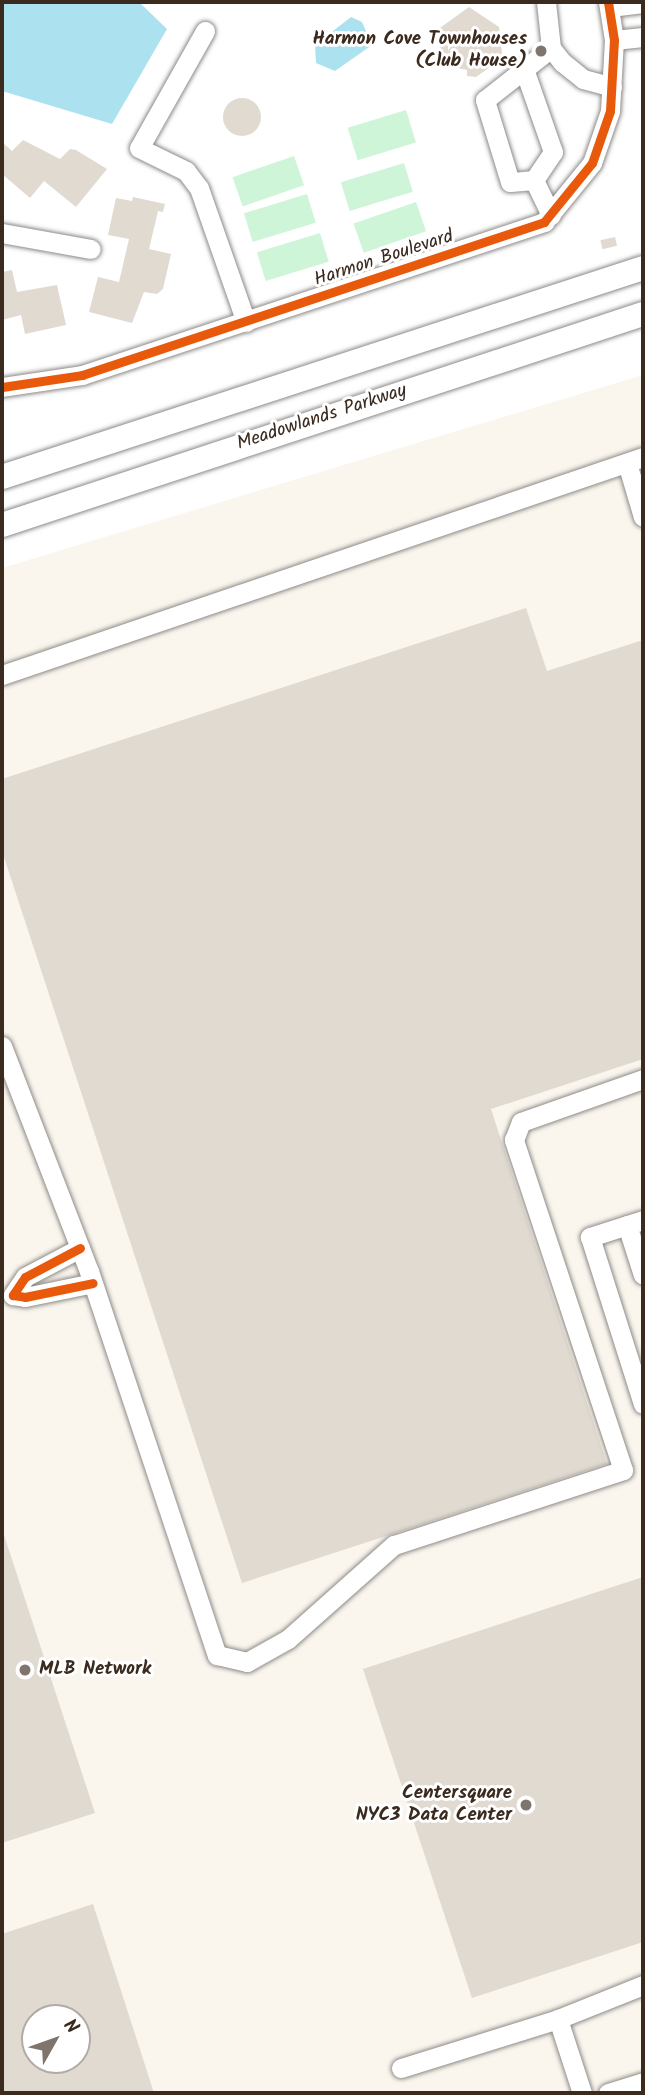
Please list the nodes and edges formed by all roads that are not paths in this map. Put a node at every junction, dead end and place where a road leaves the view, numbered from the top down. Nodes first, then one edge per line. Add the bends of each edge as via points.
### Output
1 (546, 2) edge
2 (643, 3) edge
3 (609, 4) edge
4 (205, 31) dead end
5 (643, 37) edge
6 (614, 40) junction
7 (551, 48) junction
8 (524, 69) junction
9 (612, 87) junction
10 (534, 180) junction
11 (551, 215) junction
12 (2, 233) edge
13 (91, 248) dead end
14 (643, 268) edge
15 (643, 314) edge
16 (246, 322) junction
17 (2, 387) edge
18 (635, 460) edge
19 (2, 477) edge
20 (643, 517) edge
21 (2, 525) edge
22 (2, 675) edge
23 (2, 1046) edge
24 (643, 1079) edge
25 (635, 1222) edge
26 (80, 1248) junction
27 (643, 1275) edge
28 (93, 1283) junction
29 (7, 1297) edge
30 (643, 1404) edge
31 (643, 1985) edge
32 (558, 2020) junction
33 (401, 2068) dead end
34 (643, 2082) edge
35 (582, 2093) edge
36 (608, 2093) edge

1 - 7 street
2 - 3 street
3 - 6 street, Harmon Boulevard
4 - 16 street via 139,148 186,171 199,188
5 - 6 street
6 - 9 street, Harmon Boulevard
7 - 8 street
7 - 9 street via 583,79
8 - 10 street via 554,152
8 - 10 street via 485,100 510,182
9 - 11 street, Harmon Boulevard via 610,111 592,163
10 - 11 street
11 - 16 street, Harmon Boulevard via 510,237
12 - 13 street
14 - 19 main road
15 - 21 main road, Meadowlands Parkway
16 - 17 street, Harmon Boulevard via 82,375
18 - 20 street
18 - 22 street
23 - 26 street
24 - 28 street via 521,1122 514,1140 623,1470 394,1545 288,1639 247,1662 216,1655
25 - 27 street
25 - 30 street via 590,1237
26 - 28 street
26 - 29 street via 25,1277
28 - 29 street
31 - 32 street
32 - 33 street
32 - 35 street
34 - 36 street

